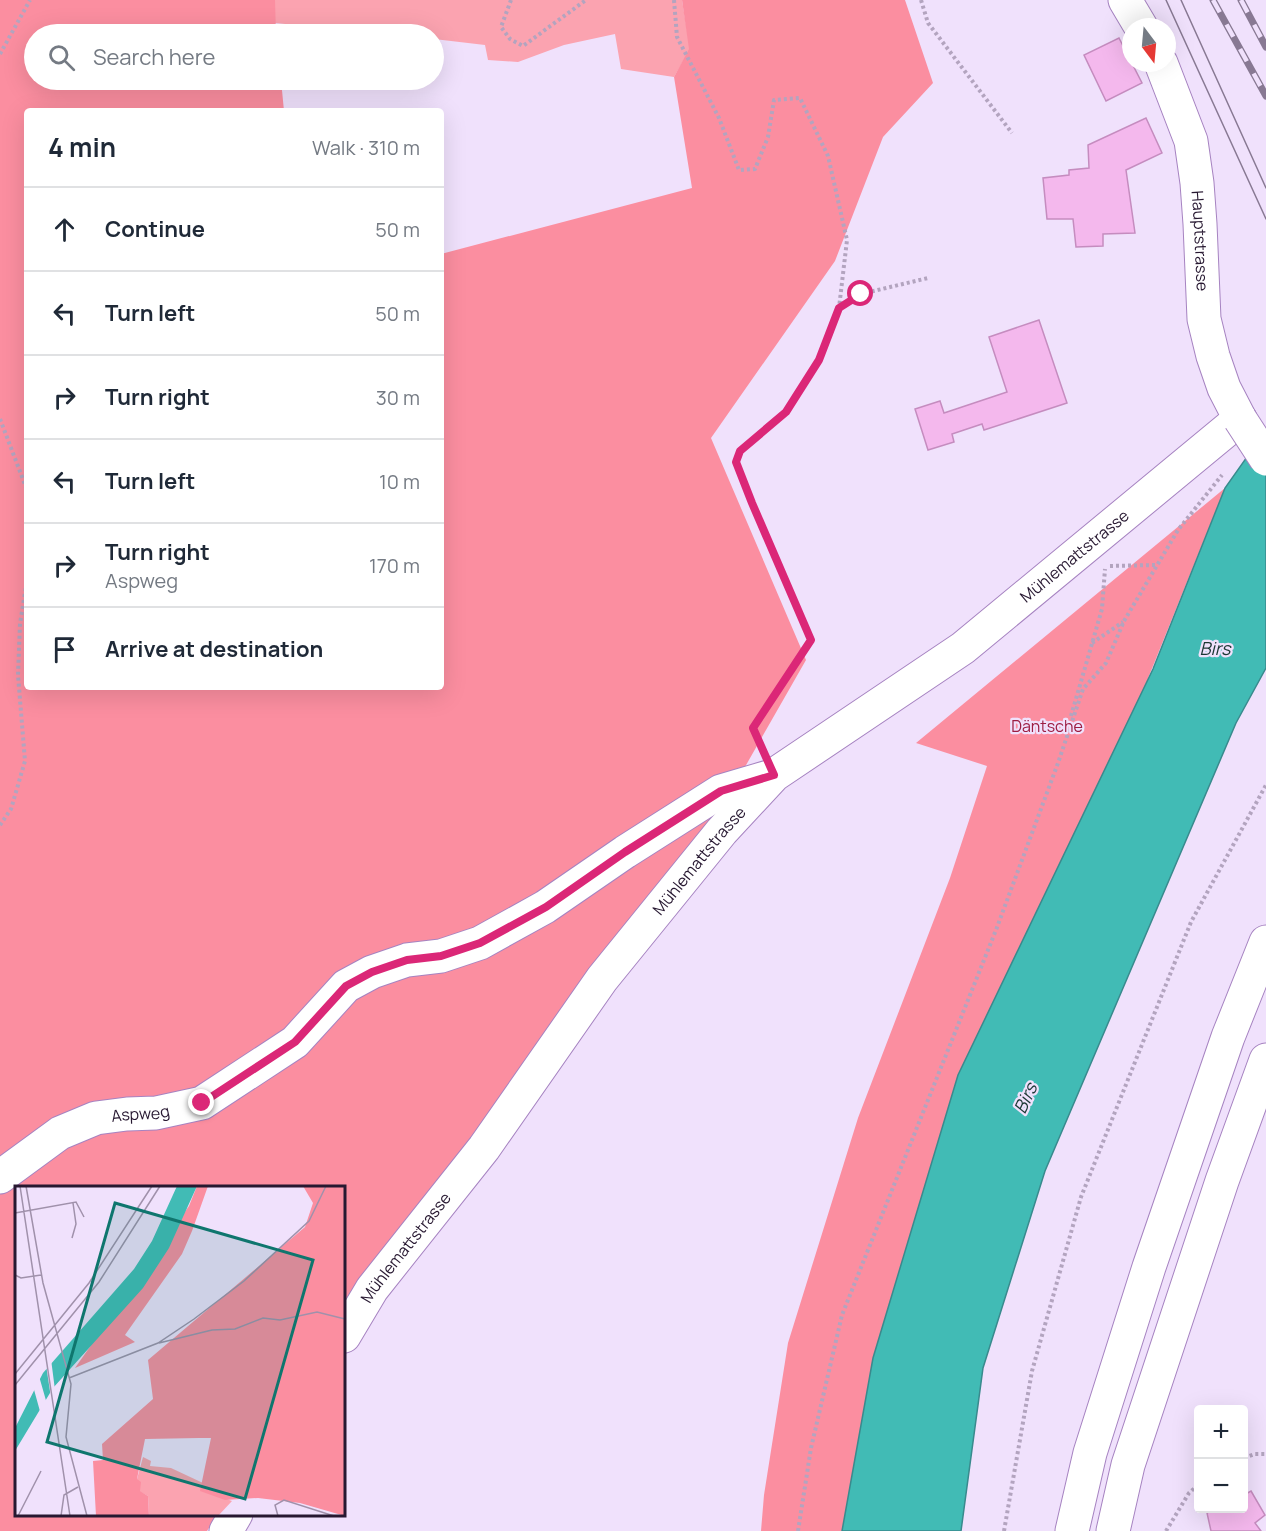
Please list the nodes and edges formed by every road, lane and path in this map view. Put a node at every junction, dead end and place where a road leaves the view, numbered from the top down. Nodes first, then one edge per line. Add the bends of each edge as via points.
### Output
1 (30, 0) edge
2 (511, 0) edge
3 (586, 0) edge
4 (674, 0) edge
5 (921, 0) edge
6 (1125, 0) edge
7 (1136, 18) edge
8 (0, 54) edge
9 (1164, 72) edge
10 (1012, 133) dead end
11 (928, 278) dead end
12 (839, 308) junction
13 (0, 419) edge
14 (1240, 419) junction
15 (1266, 459) edge
16 (1228, 467) dead end
17 (24, 482) edge
18 (1158, 565) junction
19 (24, 599) edge
20 (1124, 621) junction
21 (1092, 643) junction
22 (1058, 763) junction
23 (774, 775) junction
24 (1266, 785) edge
25 (0, 825) edge
26 (1266, 942) edge
27 (1266, 1060) edge
28 (0, 1177) edge
29 (345, 1334) edge
30 (1266, 1454) edge
31 (1248, 1457) edge
32 (1194, 1489) edge
33 (235, 1516) edge
34 (226, 1531) edge
35 (798, 1531) edge
36 (1004, 1531) edge
37 (1072, 1531) edge
38 (1113, 1531) edge
39 (1166, 1531) edge

1 - 8 path
2 - 3 path via 501,27 510,39 523,46
4 - 12 path via 677,38 719,118 739,170 755,170 768,137 774,100 800,98 828,156 846,240
5 - 10 path via 928,23
6 - 7 main road
9 - 14 main road, Hauptstrasse via 1191,141 1204,319 1224,388
11 - 12 path via 861,294
12 - 23 path via 819,360 786,412 740,451 736,462 811,640 753,728
13 - 17 path
14 - 15 main road, Hauptstrasse, bridge
14 - 23 main road, Mühlemattstrasse via 963,648
16 - 18 path via 1178,530
18 - 20 path
18 - 21 path via 1106,566 1102,609
19 - 25 path via 18,675 25,761 11,809
20 - 21 path
20 - 22 path via 1106,663 1083,689
21 - 22 path
22 - 35 path via 996,930 842,1315 811,1448
23 - 28 main road, Aspweg via 721,791 546,907 480,943 441,956 407,960 346,986 295,1042 202,1103 156,1113 96,1118 60,1133
23 - 29 main road, Mühlemattstrasse via 722,831 602,979 484,1148 372,1289
24 - 36 path via 1191,922 1081,1197 1032,1371
26 - 37 main road via 1228,1036 1149,1267 1090,1453
27 - 38 main road via 1128,1465
30 - 31 path
32 - 39 path
33 - 34 main road

